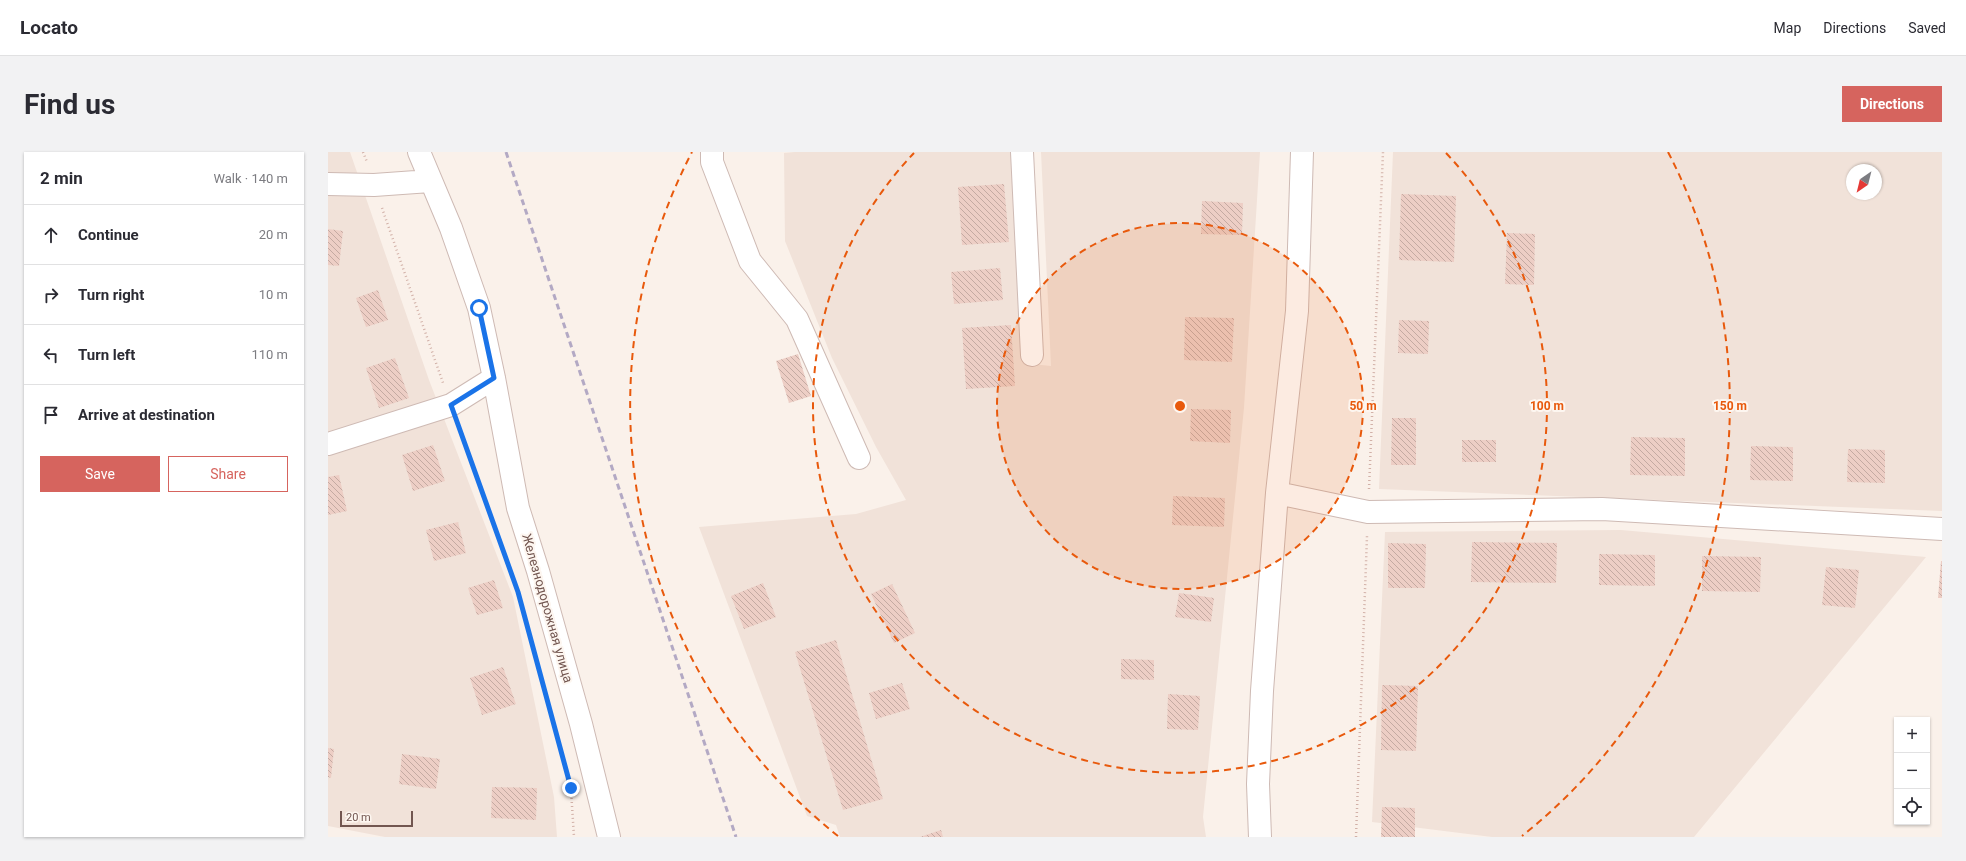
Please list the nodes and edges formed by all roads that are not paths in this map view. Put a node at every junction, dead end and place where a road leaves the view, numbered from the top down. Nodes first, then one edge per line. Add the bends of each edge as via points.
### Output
1 (419, 152) edge
2 (712, 152) edge
3 (1022, 152) edge
4 (1302, 152) edge
5 (430, 181) junction
6 (328, 184) edge
7 (1032, 355) dead end
8 (494, 378) junction
9 (328, 444) edge
10 (859, 458) dead end
11 (1277, 493) junction
12 (1942, 529) edge
13 (609, 837) edge
14 (1260, 837) edge

1 - 5 street, Железнодорожная улица
2 - 10 street via 712,162 750,261 797,319
3 - 7 street
4 - 11 street via 1297,311
5 - 6 street via 374,185
5 - 8 street, Железнодорожная улица via 451,228 479,308
8 - 9 street via 451,405
8 - 13 street, Железнодорожная улица via 518,508 582,724
11 - 12 street via 1368,512 1602,509
11 - 14 street via 1262,691 1258,784

